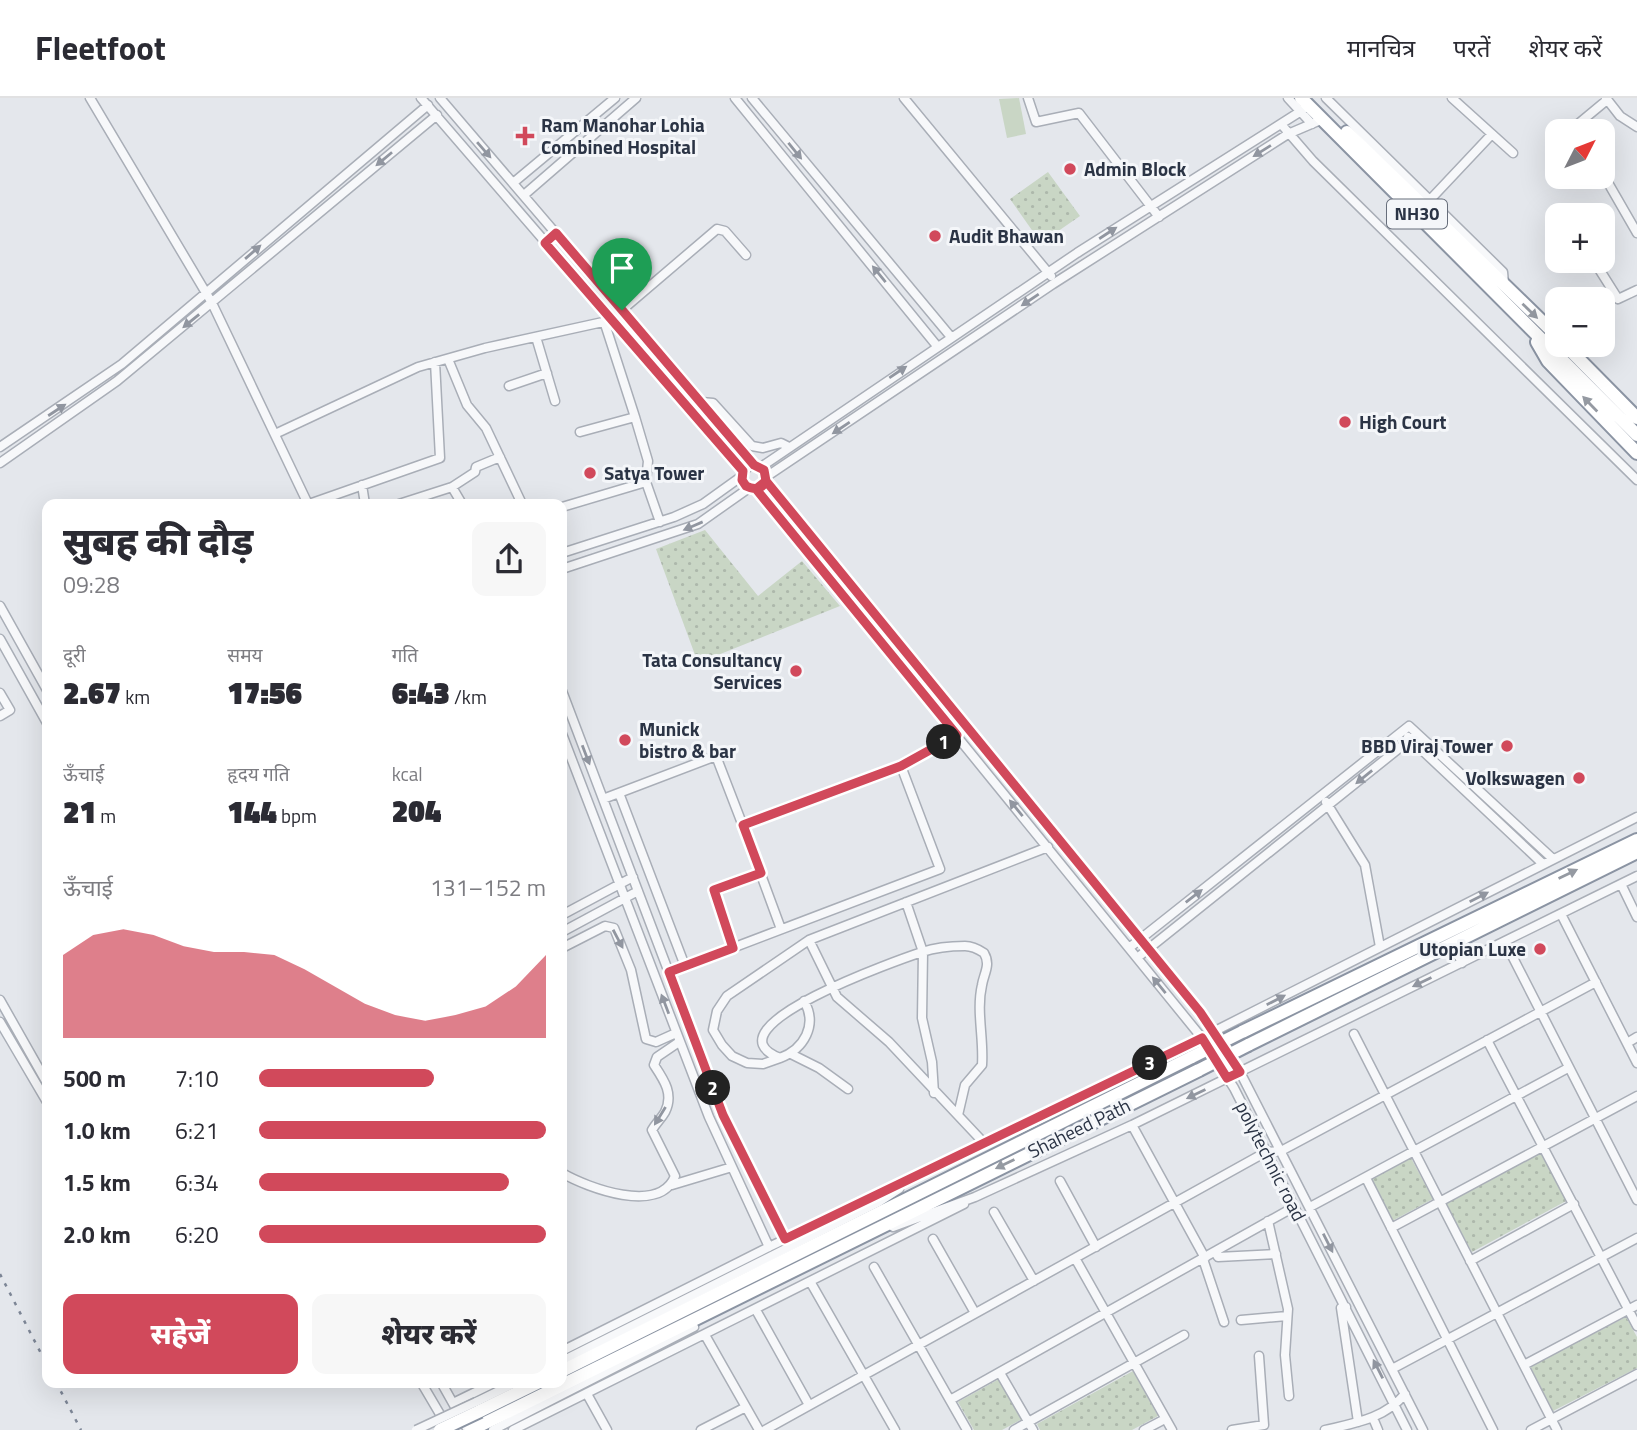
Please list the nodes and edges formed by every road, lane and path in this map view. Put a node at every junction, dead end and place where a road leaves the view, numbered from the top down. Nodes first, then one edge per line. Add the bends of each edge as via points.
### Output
1 (90, 98) edge
2 (421, 98) edge
3 (440, 98) edge
4 (615, 98) edge
5 (636, 98) edge
6 (735, 98) edge
7 (752, 98) edge
8 (904, 98) edge
9 (1028, 98) edge
10 (1288, 98) edge
11 (1326, 98) edge
12 (1452, 98) edge
13 (1606, 99) edge
14 (1306, 103) edge
15 (428, 106) junction
16 (436, 116) junction
17 (1583, 119) edge
18 (1317, 121) junction
19 (1281, 124) junction
20 (1637, 127) edge
21 (1288, 134) junction
22 (1492, 134) junction
23 (1513, 153) dead end
24 (513, 183) junction
25 (1612, 189) edge
26 (524, 195) junction
27 (1427, 203) junction
28 (1151, 206) junction
29 (1159, 217) junction
30 (556, 233) junction
31 (1637, 233) edge
32 (545, 243) junction
33 (746, 255) dead end
34 (1049, 272) junction
35 (1602, 273) edge
36 (1053, 284) junction
37 (1637, 290) edge
38 (206, 292) junction
39 (212, 303) junction
40 (622, 310) junction
41 (608, 320) junction
42 (1526, 323) junction
43 (1545, 332) edge
44 (1545, 336) edge
45 (536, 337) junction
46 (951, 337) junction
47 (937, 346) junction
48 (1567, 357) edge
49 (1577, 357) edge
50 (448, 359) junction
51 (435, 362) junction
52 (547, 373) junction
53 (509, 386) dead end
54 (555, 401) dead end
55 (701, 402) junction
56 (635, 417) junction
57 (1637, 418) edge
58 (580, 432) dead end
59 (275, 434) junction
60 (1637, 435) edge
61 (0, 447) edge
62 (789, 447) junction
63 (1637, 453) edge
64 (500, 457) junction
65 (0, 463) edge
66 (758, 466) junction
67 (742, 473) junction
68 (766, 479) junction
69 (1637, 480) edge
70 (646, 482) junction
71 (362, 485) junction
72 (452, 487) junction
73 (752, 488) junction
74 (307, 499) edge
75 (323, 499) edge
76 (364, 499) edge
77 (415, 499) edge
78 (459, 499) edge
79 (520, 499) edge
80 (567, 506) edge
81 (660, 522) junction
82 (567, 550) edge
83 (567, 567) edge
84 (0, 606) edge
85 (0, 639) edge
86 (42, 681) edge
87 (0, 693) edge
88 (567, 704) edge
89 (42, 713) edge
90 (0, 716) edge
91 (957, 735) junction
92 (1414, 736) junction
93 (567, 747) edge
94 (901, 766) junction
95 (619, 793) junction
96 (1322, 797) junction
97 (603, 799) junction
98 (1329, 806) junction
99 (1637, 817) edge
100 (743, 825) junction
101 (1637, 840) edge
102 (1048, 847) junction
103 (1637, 852) edge
104 (1074, 857) junction
105 (1553, 859) junction
106 (1543, 864) junction
107 (1063, 866) junction
108 (761, 873) junction
109 (1637, 876) edge
110 (633, 877) junction
111 (1621, 884) junction
112 (619, 885) junction
113 (638, 891) junction
114 (625, 898) junction
115 (906, 902) junction
116 (567, 912) edge
117 (1561, 914) junction
118 (1439, 917) junction
119 (1637, 917) edge
120 (1443, 926) dead end
121 (567, 929) edge
122 (781, 929) junction
123 (1140, 938) junction
124 (809, 940) junction
125 (1505, 942) junction
126 (567, 946) edge
127 (1380, 947) junction
128 (733, 948) junction
129 (1129, 948) junction
130 (1148, 948) junction
131 (1456, 951) dead end
132 (923, 952) junction
133 (1137, 958) junction
134 (1462, 963) junction
135 (685, 966) junction
136 (669, 972) junction
137 (1596, 982) junction
138 (832, 987) junction
139 (0, 1000) edge
140 (804, 1001) junction
141 (1540, 1012) junction
142 (0, 1022) edge
143 (1215, 1031) junction
144 (676, 1033) junction
145 (1354, 1034) dead end
146 (1637, 1037) edge
147 (1202, 1038) junction
148 (1487, 1040) junction
149 (679, 1042) junction
150 (1627, 1043) junction
151 (791, 1054) junction
152 (780, 1058) junction
153 (1196, 1063) junction
154 (1637, 1063) edge
155 (1568, 1068) junction
156 (1240, 1072) junction
157 (42, 1074) edge
158 (1227, 1078) junction
159 (848, 1089) dead end
160 (42, 1093) edge
161 (934, 1093) junction
162 (1385, 1095) junction
163 (1519, 1095) junction
164 (1637, 1096) edge
165 (958, 1115) junction
166 (1595, 1119) junction
167 (1132, 1125) junction
168 (1076, 1136) dead end
169 (984, 1143) junction
170 (1544, 1146) junction
171 (1082, 1148) junction
172 (1281, 1151) junction
173 (1266, 1152) junction
174 (1415, 1152) junction
175 (732, 1167) junction
176 (924, 1172) junction
177 (567, 1176) edge
178 (1366, 1178) junction
179 (1060, 1181) dead end
180 (671, 1185) junction
181 (975, 1197) junction
182 (1637, 1200) edge
183 (1440, 1201) junction
184 (1174, 1203) junction
185 (1574, 1204) junction
186 (1294, 1207) junction
187 (1310, 1207) junction
188 (994, 1212) dead end
189 (857, 1218) junction
190 (1268, 1222) junction
191 (1391, 1228) junction
192 (887, 1230) junction
193 (1637, 1238) edge
194 (785, 1239) junction
195 (933, 1239) dead end
196 (894, 1242) junction
197 (769, 1247) junction
198 (1096, 1247) junction
199 (1215, 1252) junction
200 (1276, 1254) junction
201 (823, 1257) junction
202 (1601, 1257) junction
203 (1075, 1258) junction
204 (1204, 1258) junction
205 (1470, 1261) junction
206 (874, 1267) dead end
207 (1034, 1281) junction
208 (811, 1283) junction
209 (1346, 1307) junction
210 (1633, 1308) edge
211 (756, 1310) junction
212 (975, 1313) junction
213 (1497, 1313) junction
214 (1107, 1314) junction
215 (1287, 1316) junction
216 (1241, 1321) dead end
217 (1224, 1322) dead end
218 (1637, 1325) edge
219 (705, 1335) junction
220 (1184, 1335) dead end
221 (1448, 1339) junction
222 (918, 1345) junction
223 (567, 1348) edge
224 (1259, 1356) dead end
225 (567, 1359) edge
226 (1134, 1363) junction
227 (1524, 1366) junction
228 (567, 1368) edge
229 (1392, 1369) junction
230 (567, 1372) edge
231 (1000, 1373) junction
232 (1637, 1374) edge
233 (864, 1375) junction
234 (567, 1380) edge
235 (424, 1388) edge
236 (444, 1388) edge
237 (484, 1388) edge
238 (550, 1388) edge
239 (518, 1394) edge
240 (587, 1394) junction
241 (1405, 1394) junction
242 (1289, 1396) dead end
243 (950, 1401) junction
244 (453, 1403) junction
245 (809, 1405) junction
246 (1395, 1406) junction
247 (746, 1408) junction
248 (1373, 1418) junction
249 (485, 1419) edge
250 (1165, 1419) junction
251 (1551, 1419) junction
252 (1358, 1422) junction
253 (1030, 1426) edge
254 (416, 1430) edge
255 (440, 1430) edge
256 (449, 1430) edge
257 (469, 1430) edge
258 (513, 1430) edge
259 (607, 1430) edge
260 (701, 1430) edge
261 (759, 1430) edge
262 (765, 1430) edge
263 (895, 1430) edge
264 (967, 1430) edge
265 (1014, 1430) edge
266 (1144, 1430) edge
267 (1172, 1430) edge
268 (1236, 1430) edge
269 (1325, 1430) edge
270 (1378, 1430) edge
271 (1407, 1430) edge
272 (1423, 1430) edge
273 (1493, 1430) edge
274 (1531, 1430) edge
275 (1557, 1430) edge

1 - 38 street
2 - 15 street, polytechnic road
3 -> 24 street
4 - 24 street
5 - 26 street
47 -> 6 street
7 -> 46 street
8 - 34 street
9 - 28 street via 1036,122 1079,113
10 - 14 street
11 - 27 street
12 - 22 street
13 - 17 street
13 - 20 street
14 - 18 highway, NH30
14 - 19 street
14 - 27 highway, NH30 via 1411,195
15 - 16 street, polytechnic road
38 -> 15 street
16 - 32 street, polytechnic road
16 -> 39 street
18 - 21 street
18 - 42 highway, NH30
19 - 21 street
19 - 28 street
21 -> 29 street
21 - 69 street
22 - 23 street
22 - 27 street
24 - 26 street
25 - 31 street
26 - 30 street
27 -> 43 highway, NH30
28 - 29 street
34 -> 28 street
29 - 36 street
30 - 32 street
30 - 40 street
32 - 41 street, polytechnic road
33 - 40 street via 725,231 717,229
34 - 36 street
34 - 46 street
35 - 37 street via 1618,299
36 -> 68 street
38 - 39 street
61 -> 38 street via 106,376
39 - 59 street
39 -> 65 street via 88,404
40 - 55 street
41 - 45 street
41 - 56 street
41 - 67 street, polytechnic road
42 - 44 highway
63 -> 42 highway, NH30 via 1548,361
45 - 50 street
45 - 52 street
46 - 47 street
62 -> 47 street
48 - 60 highway
49 - 57 highway
50 - 51 street
50 - 64 street via 467,405 486,428
51 - 59 street
51 - 71 street via 440,458
52 - 53 street
52 - 54 street
55 - 62 street via 713,403 752,446 781,443
55 - 66 street
56 - 58 street
56 - 70 street via 648,461
59 - 74 street
62 - 66 street
64 - 72 street via 476,467
64 - 79 street
66 - 67 street
66 - 68 street
67 - 73 street, polytechnic road
67 - 81 street via 703,504
68 - 73 street
68 - 104 street
70 - 80 street
70 - 81 street
71 - 75 street
71 - 76 street
72 - 77 street
72 - 78 street
73 -> 83 street via 698,524
73 - 91 street, polytechnic road
81 - 82 street
84 - 86 street
85 - 89 street
87 - 90 street via 10,710
88 -> 97 street
91 - 94 street
102 -> 91 street, polytechnic road
92 - 96 street via 1409,726
92 -> 98 street
92 - 105 street
92 - 106 street
93 - 112 street
94 - 100 street
94 - 122 street via 940,869
95 - 97 street
95 - 100 street via 716,756
95 - 135 street
96 - 98 street
123 -> 96 street
97 - 110 street
98 - 127 street via 1365,864
98 - 130 street
99 - 105 street
100 - 108 street
153 -> 101 highway, Shaheed Path, bridge via 1242,1032
102 - 107 street, polytechnic road
102 - 115 street
103 - 153 highway, Shaheed Path, bridge via 1248,1045
104 - 107 street
104 - 123 street
105 - 106 street
118 -> 106 street
107 - 129 street, polytechnic road
108 - 122 street
108 - 128 street via 714,890
109 - 111 street
110 - 112 street
110 - 113 street
111 - 117 street
111 - 119 street
112 - 114 street
112 - 116 street
113 - 114 street
113 - 136 street
114 - 121 street
144 -> 114 street
115 - 124 street
115 - 132 street
117 - 125 street
117 - 137 street
118 - 120 street
118 - 127 street
122 - 128 street
123 - 129 street
123 - 130 street
124 - 138 street
124 - 152 street via 741,985 717,1011 713,1030 732,1056 763,1064
125 - 134 street
125 - 141 street
126 -> 144 street via 606,926 614,928 631,970 643,1035 656,1042
143 -> 127 street
128 - 135 street
129 - 133 street, polytechnic road
130 - 133 street
130 - 143 street
131 - 134 street
132 - 138 street
132 - 161 street via 922,1018
132 - 165 street via 967,946 988,959 980,1008 982,1065 965,1085
147 -> 133 street, polytechnic road
134 -> 156 street
135 - 136 street
136 - 194 street via 723,1115
137 - 141 street
137 - 150 street
138 - 140 street
138 - 161 street
139 - 157 street
140 - 151 street via 811,1024 802,1044
140 - 152 street via 769,1026 766,1049
141 - 148 street
141 - 155 street
142 - 160 street
143 - 156 street
144 - 149 street
145 - 162 street
146 - 150 street
147 - 158 street, polytechnic road
147 - 169 street via 1063,1109
148 - 162 street
148 - 163 street
149 - 175 street
149 -> 180 street via 657,1057 654,1065 668,1087 668,1101 652,1130 675,1175
150 - 154 street
151 - 152 street
151 - 159 street
153 - 189 highway, Shaheed Path
153 -> 201 highway, Shaheed Path
155 - 163 street
155 - 166 street
156 - 158 street
156 - 172 street
158 -> 167 street
158 - 173 street, polytechnic road
161 - 165 street
162 - 172 street
162 - 174 street
163 - 170 street
163 - 174 street
164 - 166 street
165 - 169 street
166 - 170 street
166 - 182 street
167 - 171 street
167 - 184 street
168 - 171 street
169 - 176 street
170 - 183 street
170 - 185 street
171 - 181 street
172 - 173 street
172 - 187 street
173 - 184 street
173 - 186 street, polytechnic road
174 - 178 street
174 - 183 street
175 - 180 street
175 - 197 street
176 - 189 street
176 - 194 street
177 - 180 street via 609,1194 660,1194
178 - 187 street
178 - 191 street
179 - 198 street
181 - 192 street
181 - 196 street
183 - 191 street
183 - 205 street
184 - 198 street
184 - 204 street
185 - 202 street
185 - 205 street
186 - 190 street
186 - 209 street, polytechnic road
187 -> 229 street
188 - 207 street
189 - 225 street
189 - 228 highway, Shaheed Path
190 - 199 street
190 - 200 street
191 - 221 street
192 - 196 street
192 - 201 street
193 - 202 street
194 - 197 street
195 - 212 street
196 - 208 street
197 - 223 street
198 - 203 street
199 - 200 street via 1218,1257
199 - 204 street
200 - 215 street
201 - 230 highway, Shaheed Path
201 - 234 street
202 - 210 street
202 - 213 street
203 - 207 street
203 - 214 street
204 - 214 street
204 - 217 street
205 - 213 street
206 - 222 street
207 - 212 street
208 - 211 street
208 - 233 street
246 -> 209 street, polytechnic road
209 - 252 street via 1341,1308
210 - 218 street
210 - 227 street
211 - 219 street
211 - 245 street
212 - 222 street
213 - 221 street
213 - 227 street
214 - 226 street
214 - 231 street
215 - 216 street
215 - 242 street
219 - 240 street
219 - 247 street
220 - 226 street
221 - 229 street
221 - 273 street
222 - 233 street
222 - 243 street
224 - 268 street via 1264,1425
226 - 250 street
226 - 253 street
227 - 251 street
229 - 241 street
231 - 243 street
231 - 253 street
232 - 251 street
233 - 245 street
233 - 263 street
235 - 256 street
236 - 244 street
237 - 244 street
238 - 249 street
239 - 249 highway
239 - 249 highway
240 - 258 street
240 - 259 street
241 - 246 street
241 - 272 street
243 - 264 street
244 - 257 street
245 - 262 street
246 - 248 street
246 - 271 street, polytechnic road
247 - 260 street
247 - 261 street
248 - 252 street
248 - 270 street
249 - 254 street, bridge
249 - 255 highway, bridge
249 - 257 highway
250 - 266 street
250 - 267 street
251 - 274 street
251 - 275 street
252 - 269 street
253 - 265 street

